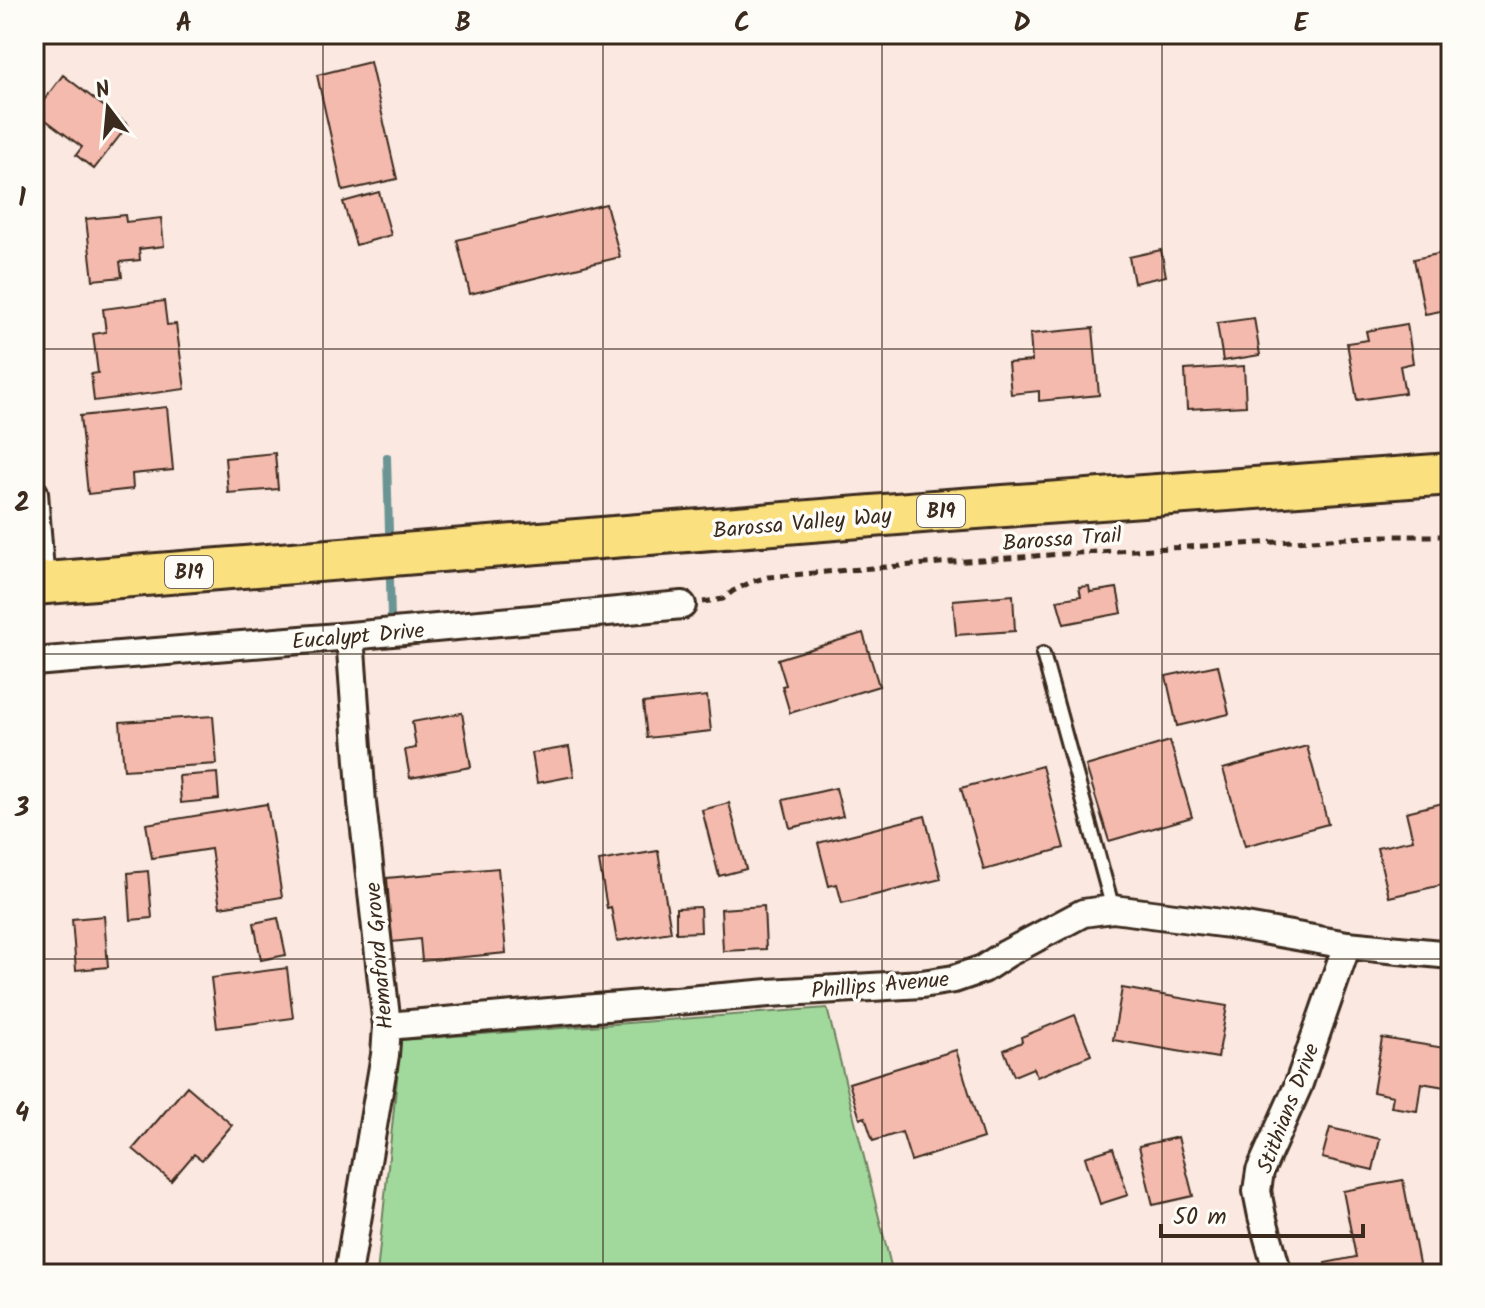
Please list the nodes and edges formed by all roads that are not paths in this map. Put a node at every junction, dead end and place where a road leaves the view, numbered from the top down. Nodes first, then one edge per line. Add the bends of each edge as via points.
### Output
1 (1451, 474) edge
2 (34, 493) edge
3 (37, 584) edge
4 (682, 605) road end
5 (350, 636) junction
6 (1043, 654) dead end
7 (34, 662) edge
8 (1113, 909) junction
9 (1347, 945) junction
10 (1451, 955) edge
11 (387, 1026) junction
12 (348, 1274) edge
13 (1278, 1274) edge

1 - 3 main road, Barossa Valley Way / B19
2 - 3 street
4 - 5 street, Eucalypt Drive
5 - 7 street, Eucalypt Drive
5 - 11 street, Hemaford Grove
6 - 8 lane
8 - 9 street, Phillips Avenue
8 - 11 street, Phillips Avenue via 1083,913 983,969 954,979
9 - 10 street, Phillips Avenue
9 - 13 street, Stithians Drive via 1298,1086 1260,1171 1257,1191
11 - 12 street, Hemaford Grove

